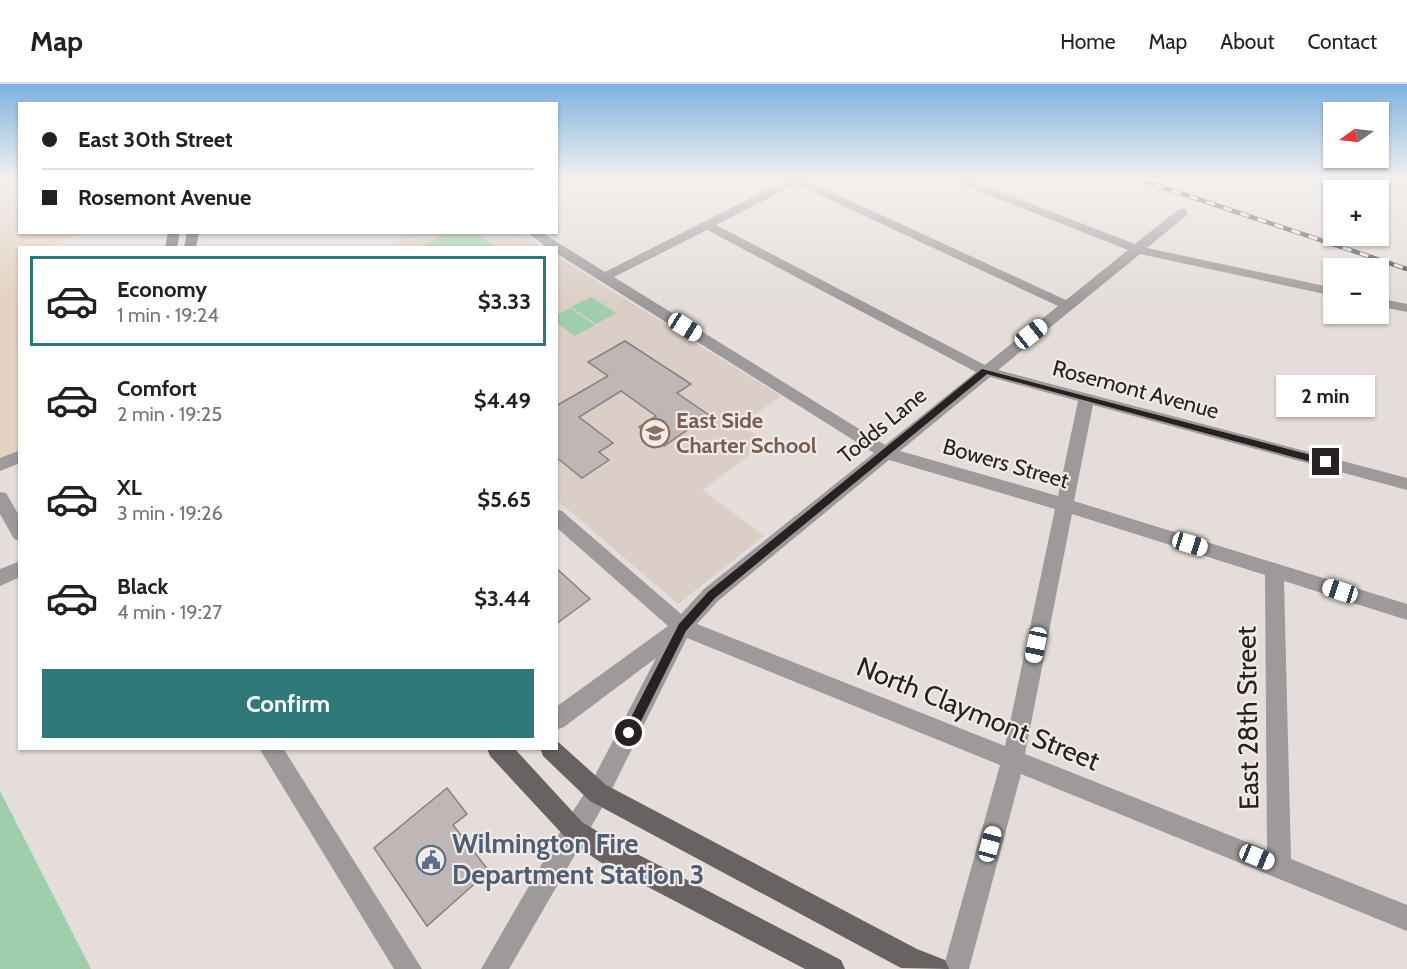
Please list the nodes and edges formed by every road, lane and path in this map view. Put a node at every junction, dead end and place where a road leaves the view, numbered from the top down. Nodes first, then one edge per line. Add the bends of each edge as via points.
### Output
1 (712, 220) edge
2 (883, 220) edge
3 (1063, 220) edge
4 (1172, 220) edge
5 (705, 224) junction
6 (535, 234) edge
7 (555, 246) edge
8 (558, 248) edge
9 (1136, 249) junction
10 (605, 277) junction
11 (1323, 290) edge
12 (1389, 304) edge
13 (1066, 306) junction
14 (1407, 308) edge
15 (985, 371) junction
16 (1086, 400) junction
17 (886, 453) junction
18 (18, 457) edge
19 (0, 465) edge
20 (1407, 484) edge
21 (0, 498) edge
22 (1065, 505) junction
23 (558, 518) edge
24 (18, 530) edge
25 (18, 569) edge
26 (1274, 570) junction
27 (0, 578) edge
28 (1407, 612) edge
29 (682, 627) junction
30 (558, 719) edge
31 (271, 750) edge
32 (500, 750) edge
33 (553, 750) edge
34 (1013, 760) junction
35 (598, 793) junction
36 (574, 830) junction
37 (1279, 866) junction
38 (1407, 918) edge
39 (409, 969) edge
40 (495, 969) edge
41 (832, 969) edge
42 (936, 969) edge
43 (956, 969) edge

1 - 5 street
2 - 13 street
3 - 9 street
4 - 9 street, Todds Lane
5 - 10 street
5 - 15 street, Rosemont Avenue
6 - 7 street, Bowers Street
8 - 10 street, Bowers Street
9 - 11 street
9 - 13 street, Todds Lane
10 - 17 street, Bowers Street
12 - 14 street
13 - 15 street, Todds Lane
15 - 16 street, Rosemont Avenue
15 - 17 street, Todds Lane
16 - 20 street, Rosemont Avenue
16 - 22 street
17 - 22 street, Bowers Street
17 - 29 street, Todds Lane via 711,595
18 - 19 street
21 - 24 street
22 - 26 street, Bowers Street
22 - 34 street
23 - 29 street, North Claymont Street
25 - 27 street
26 - 28 street, Bowers Street
26 - 37 street, East 28th Street
29 - 30 street, Todds Lane
29 - 34 street, North Claymont Street
29 - 35 street
31 - 39 street
32 - 36 main road
33 - 35 main road
34 - 37 street, North Claymont Street
34 - 43 street
35 - 36 street
35 - 42 main road via 910,959
36 - 40 street
36 - 41 main road via 609,853
37 - 38 street, North Claymont Street

